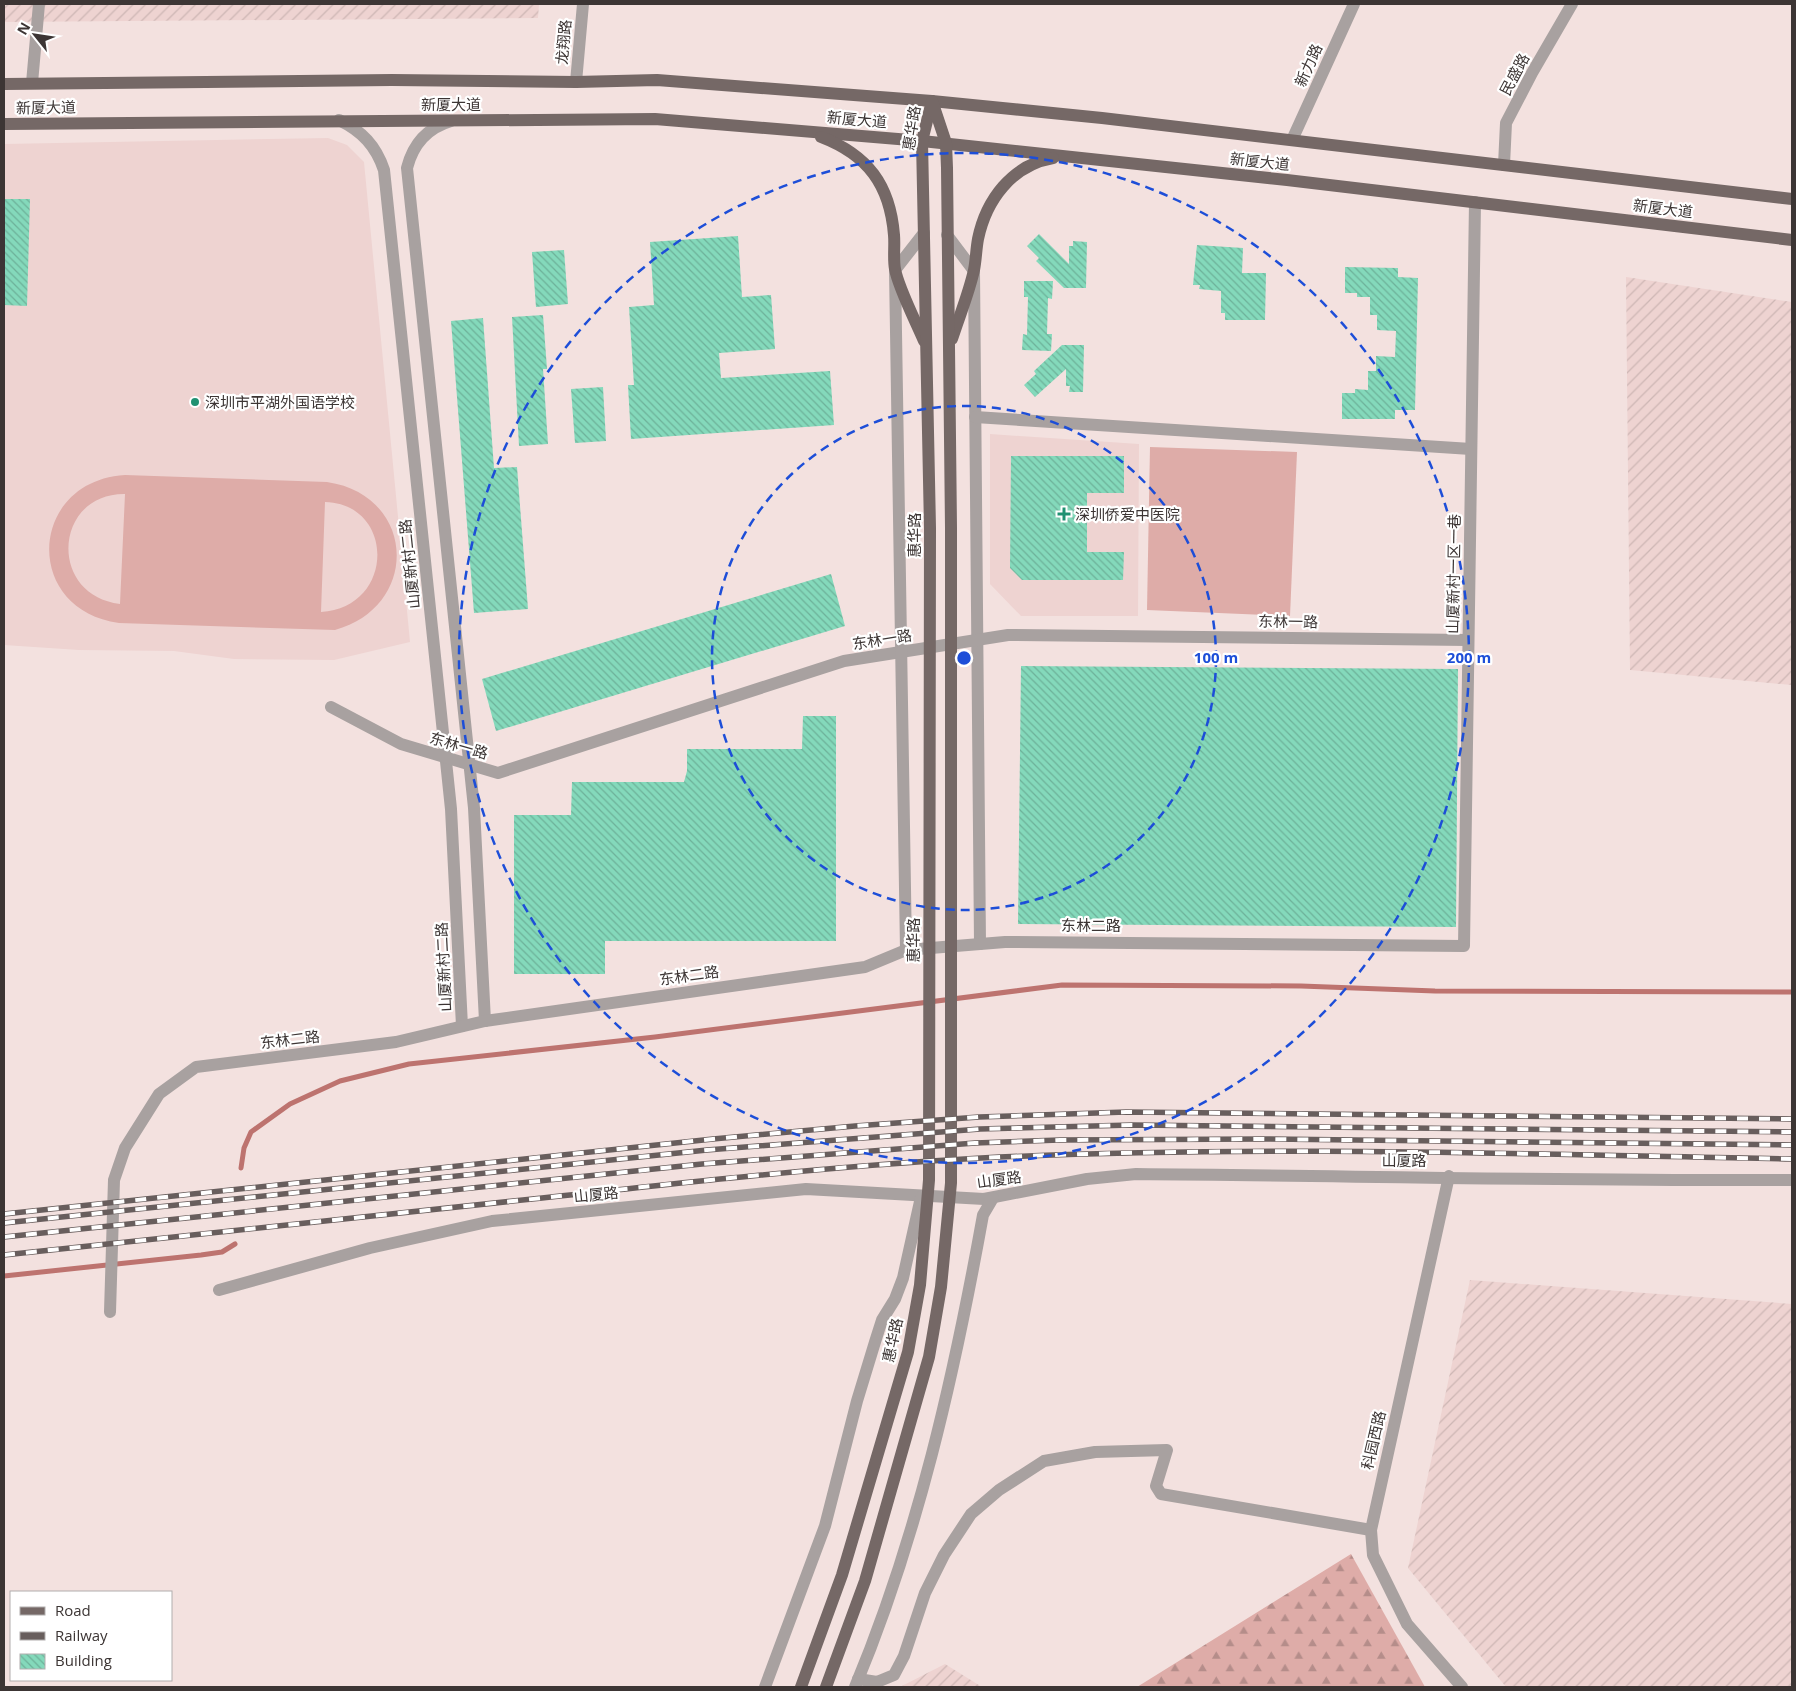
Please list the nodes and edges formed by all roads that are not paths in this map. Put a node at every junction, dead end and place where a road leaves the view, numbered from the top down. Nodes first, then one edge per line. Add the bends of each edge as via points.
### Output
1 (39, 4) edge
2 (583, 4) edge
3 (1354, 4) edge
4 (1572, 4) edge
5 (576, 82) junction
6 (32, 83) junction
7 (4, 84) edge
8 (932, 101) junction
9 (339, 120) junction
10 (453, 120) junction
11 (4, 124) edge
12 (807, 131) junction
13 (1292, 140) junction
14 (922, 141) junction
15 (946, 143) junction
16 (1064, 156) junction
17 (1504, 165) junction
18 (1792, 199) edge
19 (1475, 202) junction
20 (924, 233) junction
21 (947, 236) junction
22 (1792, 240) edge
23 (895, 270) junction
24 (974, 271) junction
25 (926, 348) junction
26 (949, 349) junction
27 (975, 417) junction
28 (1472, 449) junction
29 (977, 640) junction
30 (1468, 640) junction
31 (901, 652) junction
32 (331, 707) dead end
33 (446, 758) junction
34 (469, 764) junction
35 (980, 944) junction
36 (1464, 946) joint
37 (906, 950) junction
38 (485, 1021) junction
39 (462, 1026) junction
40 (1448, 1176) junction
41 (1792, 1180) edge
42 (921, 1197) junction
43 (993, 1198) junction
44 (219, 1290) dead end
45 (110, 1312) dead end
46 (1371, 1530) junction
47 (856, 1683) edge
48 (764, 1687) edge
49 (801, 1687) edge
50 (826, 1687) edge
51 (1462, 1687) edge

1 - 6 street
2 - 5 street, 龙翔路
3 - 13 street, 新力路
4 - 17 street, 民盛路 via 1506,123
5 - 6 main road, 新厦大道
5 - 8 main road, 新厦大道 via 657,80
6 - 7 main road, 新厦大道
8 - 13 main road, 新厦大道
8 - 14 main road, 惠华路
8 - 15 main road, 惠华路
9 - 10 main road, 新厦大道
9 - 11 main road, 新厦大道
9 - 33 street, 山厦新村二路 via 371,143 384,170
10 - 12 main road, 新厦大道 via 655,120
10 - 34 street via 426,133 413,149 407,168
12 - 14 main road, 新厦大道
12 - 23 main road via 838,143 861,159 878,179 890,203
13 - 17 main road, 新厦大道
14 - 15 main road, 新厦大道
14 - 20 main road, 惠华路
15 - 16 main road, 新厦大道
15 - 21 main road, 惠华路
16 - 19 main road, 新厦大道
16 - 24 main road via 1041,160 1020,170 1003,185 988,209 978,238
17 - 18 main road, 新厦大道
19 - 22 main road, 新厦大道
19 - 28 street, 山厦新村一区一巷
20 - 23 street
20 - 25 main road, 惠华路
21 - 24 street
21 - 26 main road, 惠华路
23 - 25 main road
23 - 31 street
24 - 26 main road
24 - 27 street
25 - 49 main road, 惠华路 via 930,528 929,1180 920,1285 905,1362 842,1574
26 - 50 main road, 惠华路 via 951,1183 941,1287 929,1357 865,1581
27 - 28 street
27 - 29 street
28 - 30 street, 山厦新村一区一巷
29 - 30 street, 东林一路 via 1008,635
29 - 31 street, 东林一路
29 - 35 street
30 - 36 street, 山厦新村一区一巷
31 - 34 street, 东林一路 via 844,661 498,773
31 - 37 street
32 - 33 street, 东林一路 via 401,744
33 - 34 street, 东林一路
33 - 39 street, 山厦新村二路
34 - 38 street
35 - 36 street, 东林二路 via 1091,941
35 - 37 street, 东林二路
37 - 38 street, 东林二路 via 865,967
38 - 39 street, 东林二路
39 - 45 street, 东林二路 via 396,1042 196,1066 159,1094 125,1148 114,1180
40 - 41 street, 山厦路 via 1579,1181
40 - 43 street, 山厦路 via 1136,1174 1087,1179
40 - 46 street, 科园西路
42 - 43 street, 山厦路
42 - 44 street, 山厦路 via 806,1189 492,1221 370,1248
42 - 48 street via 903,1278 875,1342 825,1526
43 - 47 street via 983,1215 948,1394 910,1535 879,1628
46 - 47 street via 1161,1494 1156,1486 1167,1450 1095,1452 1044,1461 971,1514 944,1555 925,1593 904,1656 894,1675 878,1682
46 - 51 street, 科园西路 via 1374,1555 1407,1624

